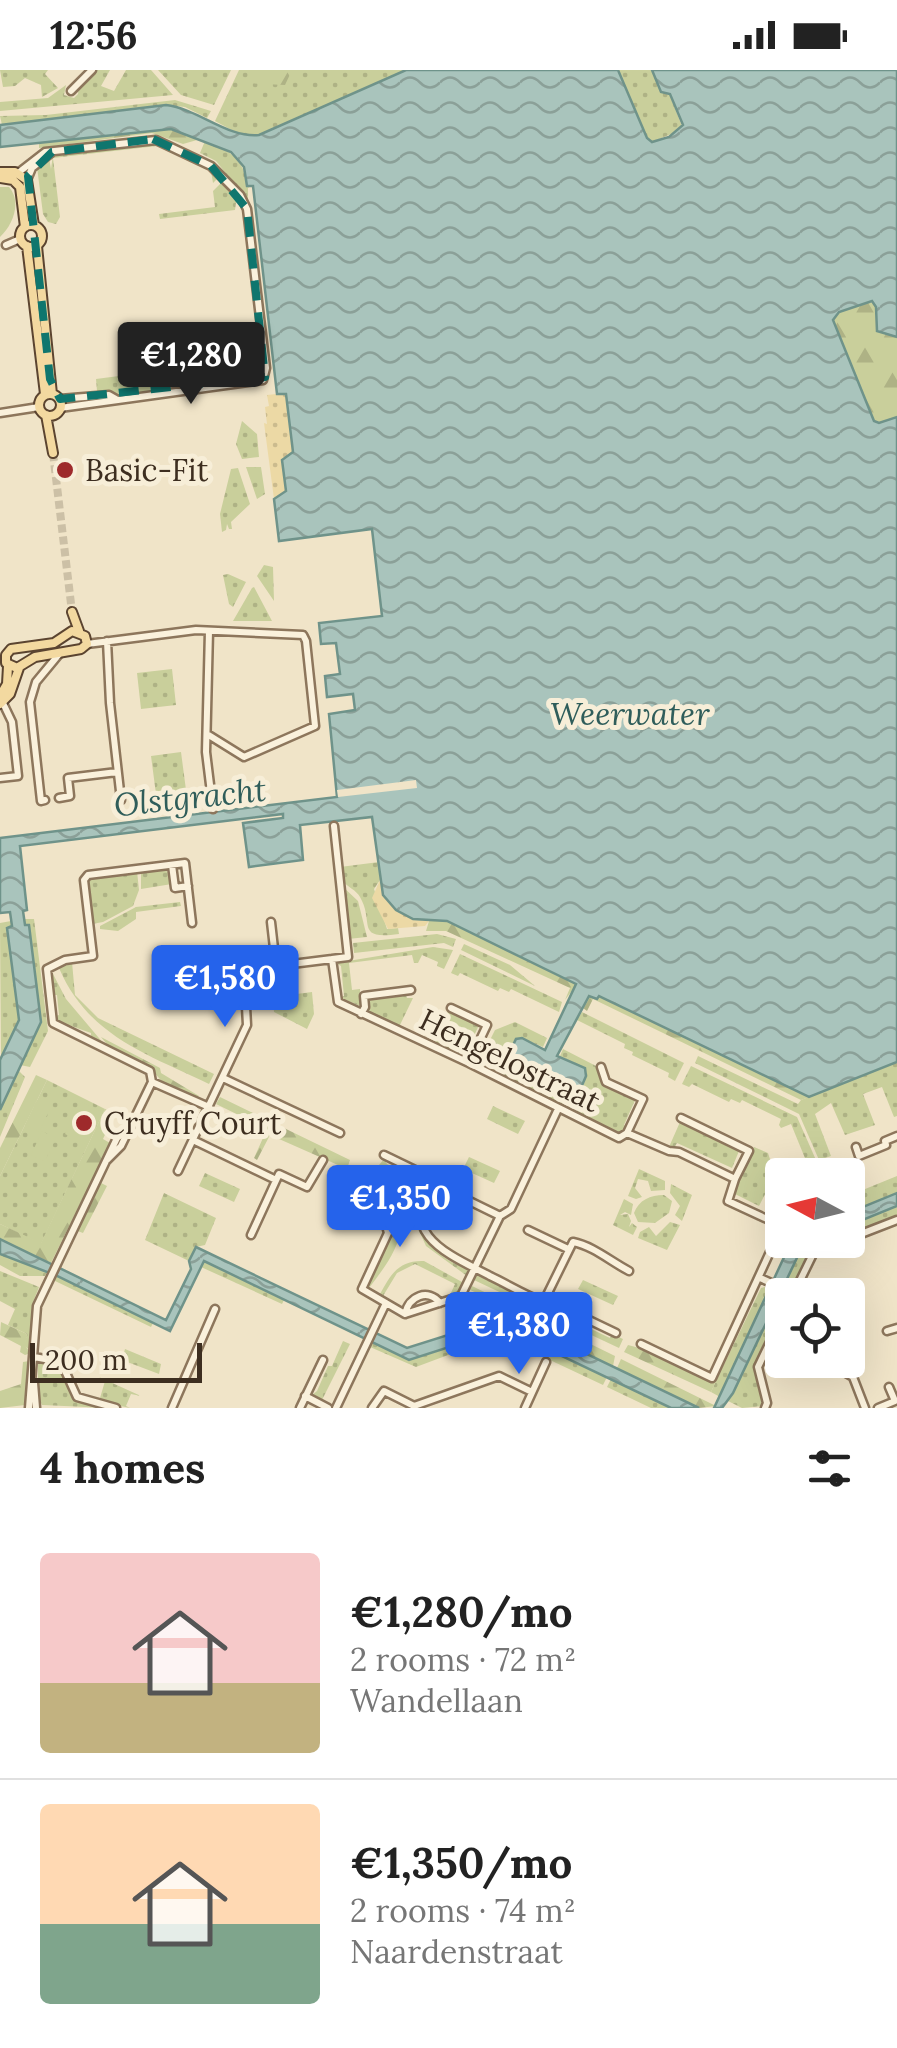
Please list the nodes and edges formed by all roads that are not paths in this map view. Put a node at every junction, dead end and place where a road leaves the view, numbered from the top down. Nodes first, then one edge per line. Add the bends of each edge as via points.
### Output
1 (92, 70) edge
2 (70, 91) dead end
3 (52, 152) junction
4 (18, 173) junction
5 (0, 175) edge
6 (27, 180) junction
7 (29, 226) junction
8 (28, 244) junction
9 (6, 245) dead end
10 (184, 366) dead end
11 (160, 369) dead end
12 (186, 390) junction
13 (163, 392) junction
14 (51, 405) junction
15 (0, 413) edge
16 (53, 453) tunnel mouth
17 (210, 630) junction
18 (80, 636) junction
19 (104, 641) junction
20 (61, 652) junction
21 (8, 666) junction
22 (19, 668) junction
23 (1, 700) edge
24 (207, 734) junction
25 (117, 772) junction
26 (0, 778) edge
27 (59, 798) dead end
28 (121, 800) dead end
29 (43, 801) dead end
30 (212, 809) dead end
31 (334, 826) dead end
32 (172, 865) junction
33 (188, 886) junction
34 (271, 922) dead end
35 (192, 923) dead end
36 (332, 959) junction
37 (276, 966) junction
38 (412, 990) dead end
39 (452, 1008) dead end
40 (361, 1014) junction
41 (469, 1063) junction
42 (601, 1068) dead end
43 (222, 1078) junction
44 (152, 1082) junction
45 (208, 1108) junction
46 (558, 1108) junction
47 (681, 1118) dead end
48 (627, 1133) junction
49 (340, 1134) dead end
50 (897, 1136) edge
51 (193, 1140) junction
52 (856, 1147) dead end
53 (384, 1155) dead end
54 (323, 1160) dead end
55 (178, 1172) dead end
56 (431, 1178) junction
57 (736, 1179) junction
58 (276, 1180) junction
59 (500, 1216) junction
60 (897, 1220) edge
61 (385, 1222) dead end
62 (528, 1230) dead end
63 (865, 1233) edge
64 (251, 1235) dead end
65 (568, 1249) junction
66 (475, 1268) junction
67 (629, 1271) dead end
68 (760, 1278) junction
69 (765, 1280) edge
70 (545, 1299) junction
71 (386, 1303) junction
72 (440, 1303) junction
73 (215, 1309) dead end
74 (405, 1314) junction
75 (897, 1328) edge
76 (887, 1332) dead end
77 (616, 1333) dead end
78 (640, 1344) dead end
79 (765, 1352) edge
80 (34, 1357) junction
81 (323, 1360) dead end
82 (546, 1362) dead end
83 (853, 1378) edge
84 (889, 1387) dead end
85 (532, 1392) junction
86 (305, 1396) junction
87 (766, 1406) edge
88 (326, 1407) edge
89 (32, 1408) edge
90 (116, 1408) edge
91 (172, 1408) edge
92 (300, 1408) edge
93 (336, 1408) edge
94 (372, 1408) edge
95 (525, 1408) edge
96 (777, 1408) edge
97 (865, 1408) edge
98 (878, 1408) edge

1 - 2 street
3 - 4 street
3 - 6 street
3 - 12 street via 156,140 210,166 240,194 266,377
4 - 5 main road
4 - 6 main road
5 - 7 main road via 20,187
6 - 7 main road
7 - 8 main road
7 - 8 main road via 42,234
8 - 9 street
8 - 14 main road
10 - 12 street
11 - 13 street
12 - 13 street
13 - 14 street
14 - 15 street
14 - 16 main road
17 - 19 street
17 - 24 street
17 - 24 street via 302,636 316,720 310,729 244,757
18 - 19 street
18 - 20 main road via 81,649
18 - 21 main road via 11,649
19 - 25 street
20 - 22 main road
20 - 29 street via 33,688 30,713
21 - 22 main road
21 - 23 main road
22 - 23 main road
23 - 26 street via 12,722 18,776
24 - 30 street
25 - 27 street via 68,778 70,796
25 - 28 street
31 - 36 street via 348,957
32 - 33 street via 185,863
32 - 33 street via 174,888
32 - 44 street via 86,878 93,956 47,969 53,1023 150,1071
33 - 35 street
34 - 37 street
36 - 37 street
36 - 40 street, Hengelostraat via 338,1002
37 - 43 street via 244,970 248,1020
38 - 40 street via 364,996
39 - 41 street via 487,1024
40 - 41 street, Hengelostraat
41 - 46 street, Hengelostraat
42 - 48 street via 606,1082 643,1099
43 - 45 street
43 - 49 street
44 - 45 street
44 - 80 street via 36,1306
45 - 51 street
46 - 48 street, Hengelostraat via 619,1138
46 - 59 street via 511,1209
47 - 57 street via 749,1150
48 - 57 street, Hengelostraat
50 - 52 street via 859,1156
51 - 55 street
51 - 58 street
53 - 56 street
54 - 58 street via 310,1186 279,1174
56 - 59 street
56 - 66 street via 419,1205 428,1236
57 - 68 street via 728,1201 782,1226
58 - 64 street
59 - 66 street
60 - 63 street
61 - 71 street via 388,1233 362,1289
62 - 65 street
65 - 67 street via 576,1242
65 - 70 street
66 - 70 street
66 - 72 street via 461,1296
68 - 69 street
68 - 78 street via 712,1378
70 - 77 street
71 - 74 street
71 - 93 street
72 - 74 street
72 - 74 street via 422,1295
73 - 91 street
75 - 76 street
79 - 87 street via 758,1367
80 - 89 street
80 - 90 street via 61,1362 76,1397
81 - 86 street
82 - 85 street
83 - 97 street
84 - 98 street via 895,1401
85 - 94 street via 498,1376 414,1406 384,1391
85 - 95 street
86 - 88 street
86 - 92 street
87 - 96 street

